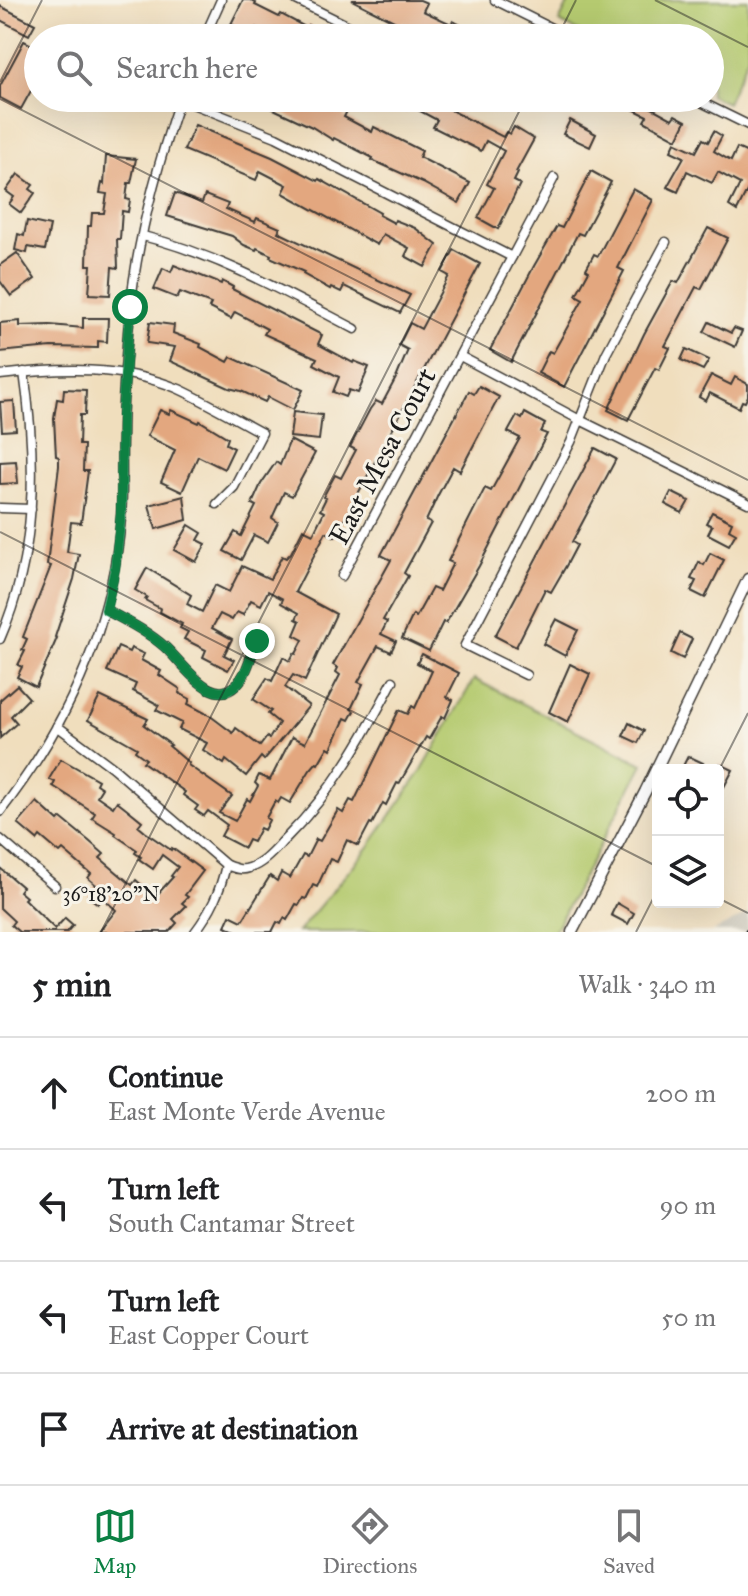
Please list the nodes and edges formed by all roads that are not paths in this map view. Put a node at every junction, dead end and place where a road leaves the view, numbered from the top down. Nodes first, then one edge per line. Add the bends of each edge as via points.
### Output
1 (221, 0) edge
2 (296, 0) edge
3 (495, 0) edge
4 (210, 24) edge
5 (345, 24) edge
6 (543, 24) edge
7 (176, 112) edge
8 (214, 112) edge
9 (722, 112) edge
10 (748, 125) edge
11 (554, 178) dead end
12 (143, 236) junction
13 (666, 242) dead end
14 (512, 257) junction
15 (355, 329) dead end
16 (460, 356) junction
17 (24, 372) junction
18 (124, 373) junction
19 (0, 375) edge
20 (580, 420) junction
21 (748, 503) edge
22 (217, 504) dead end
23 (0, 508) edge
24 (31, 509) junction
25 (342, 576) dead end
26 (748, 579) edge
27 (106, 610) junction
28 (0, 639) edge
29 (257, 641) dead end
30 (526, 675) dead end
31 (393, 681) dead end
32 (57, 726) junction
33 (0, 812) edge
34 (0, 839) edge
35 (226, 865) junction
36 (55, 886) dead end
37 (195, 932) edge
38 (572, 932) edge

1 - 4 street
2 - 5 street
3 - 6 street
7 - 12 street
8 - 14 street via 276,137
9 - 10 street
11 - 14 street
12 - 15 street via 232,266
12 - 18 street
13 - 20 street via 606,354
14 - 16 street, East Mesa Court
16 - 20 street
16 - 25 street, East Mesa Court
17 - 18 street
17 - 19 street
17 - 24 street via 33,436
18 - 22 street via 177,389 262,433 234,487
18 - 27 street via 121,514
20 - 21 street
20 - 30 street via 465,645
23 - 24 street
24 - 28 street via 20,579
26 - 38 street
27 - 29 street via 141,628 215,691 227,690 243,676
27 - 32 street via 85,671
31 - 35 street via 362,740 309,816 257,865 246,870
32 - 33 street
32 - 35 street
34 - 36 street
35 - 37 street via 221,889

